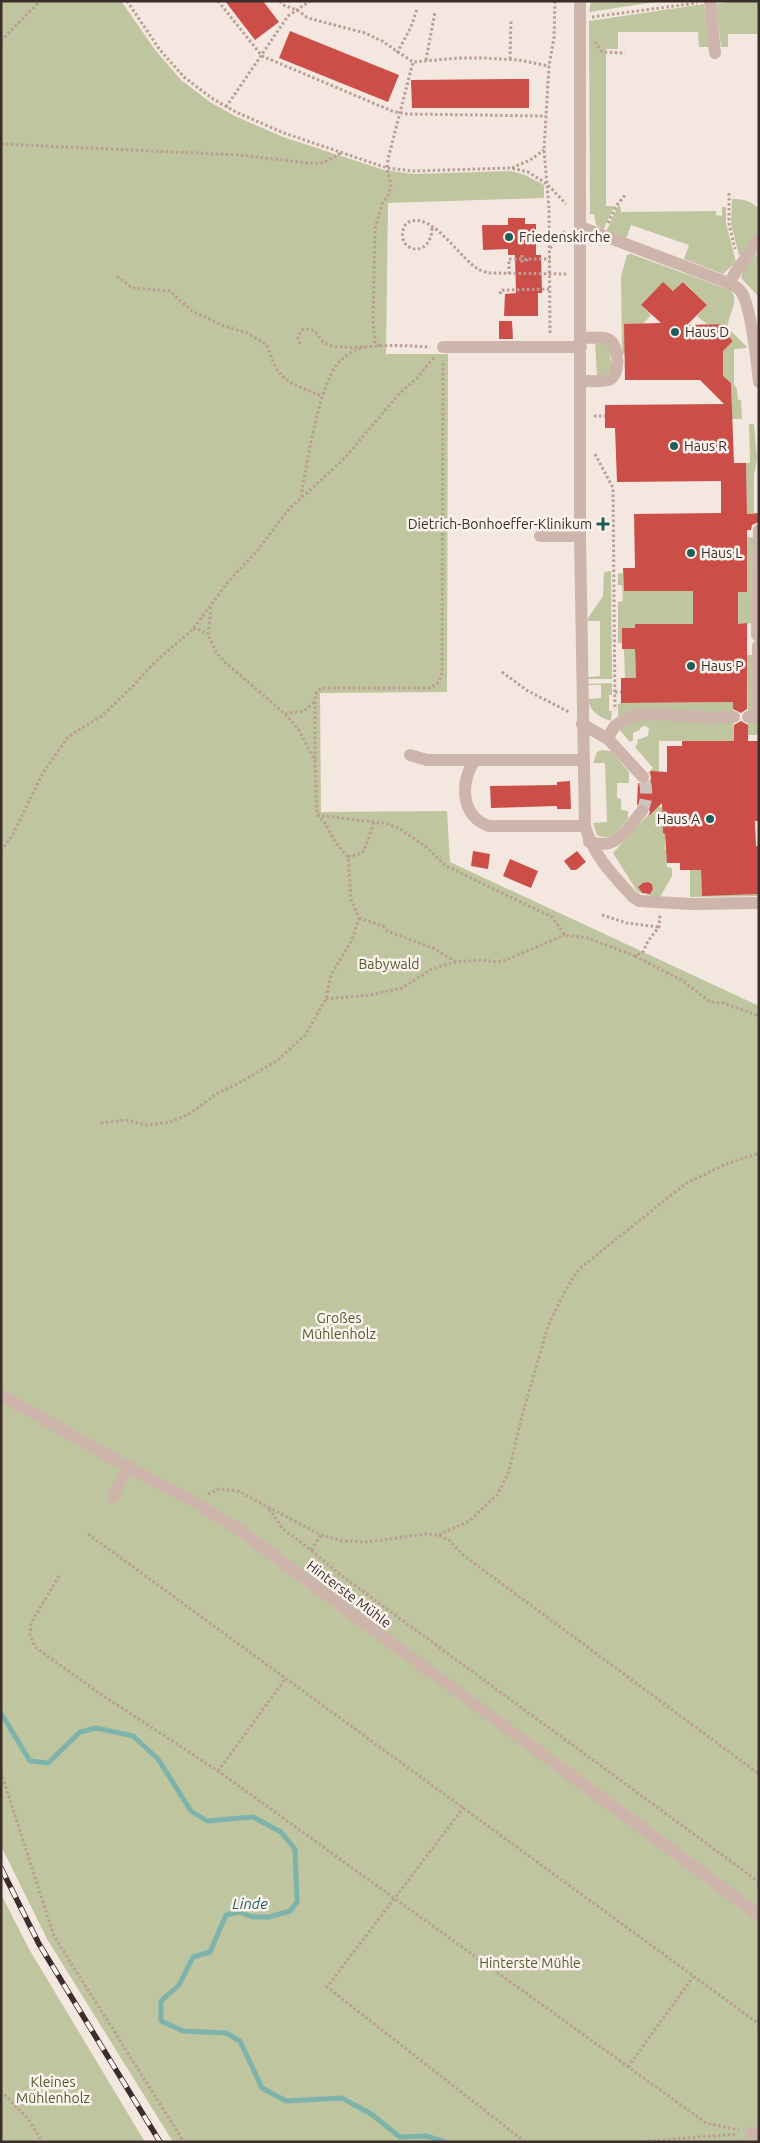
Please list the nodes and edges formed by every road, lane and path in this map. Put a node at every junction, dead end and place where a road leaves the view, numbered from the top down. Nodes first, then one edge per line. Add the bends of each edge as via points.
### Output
1 (40, 1) edge
2 (127, 1) edge
3 (218, 1) edge
4 (280, 1) edge
5 (310, 1) edge
6 (555, 1) edge
7 (580, 1) edge
8 (710, 1) edge
9 (417, 8) dead end
10 (297, 10) junction
11 (435, 12) dead end
12 (586, 17) junction
13 (512, 21) dead end
14 (593, 25) dead end
15 (594, 34) dead end
16 (1, 41) edge
17 (397, 53) junction
18 (625, 53) dead end
19 (715, 53) dead end
20 (262, 56) junction
21 (510, 59) junction
22 (426, 60) junction
23 (413, 62) junction
24 (549, 66) junction
25 (226, 107) junction
26 (399, 113) junction
27 (546, 116) junction
28 (1, 144) edge
29 (544, 150) junction
30 (342, 153) junction
31 (387, 168) junction
32 (511, 168) junction
33 (547, 184) junction
34 (729, 193) dead end
35 (626, 194) dead end
36 (581, 222) junction
37 (432, 228) junction
38 (603, 235) junction
39 (759, 239) edge
40 (549, 248) junction
41 (522, 257) junction
42 (527, 259) junction
43 (550, 259) junction
44 (742, 262) junction
45 (522, 264) dead end
46 (527, 264) dead end
47 (509, 274) junction
48 (549, 274) junction
49 (117, 276) dead end
50 (523, 284) dead end
51 (528, 284) dead end
52 (730, 284) junction
53 (523, 289) junction
54 (528, 289) junction
55 (549, 289) junction
56 (500, 294) dead end
57 (754, 320) edge
58 (581, 342) junction
59 (300, 344) dead end
60 (380, 346) junction
61 (550, 346) junction
62 (364, 347) junction
63 (443, 347) junction
64 (581, 381) junction
65 (759, 382) edge
66 (322, 396) junction
67 (594, 407) dead end
68 (594, 416) junction
69 (605, 416) dead end
70 (594, 426) dead end
71 (595, 445) dead end
72 (302, 497) junction
73 (759, 530) edge
74 (540, 536) dead end
75 (580, 536) junction
76 (211, 606) junction
77 (192, 629) junction
78 (208, 635) junction
79 (758, 641) edge
80 (502, 672) dead end
81 (758, 686) edge
82 (615, 692) junction
83 (621, 692) dead end
84 (315, 702) junction
85 (285, 714) junction
86 (734, 717) dead end
87 (748, 717) dead end
88 (582, 720) junction
89 (615, 726) junction
90 (608, 738) junction
91 (410, 755) dead end
92 (475, 760) junction
93 (583, 760) junction
94 (315, 761) junction
95 (643, 778) tunnel mouth
96 (642, 811) tunnel mouth
97 (316, 815) junction
98 (374, 822) junction
99 (585, 826) junction
100 (589, 842) junction
101 (1, 851) edge
102 (348, 856) junction
103 (759, 903) edge
104 (661, 904) junction
105 (602, 915) dead end
106 (359, 918) junction
107 (659, 927) junction
108 (564, 935) junction
109 (635, 956) junction
110 (456, 962) junction
111 (326, 999) junction
112 (759, 1016) edge
113 (101, 1123) dead end
114 (759, 1153) edge
115 (1, 1395) edge
116 (128, 1467) junction
117 (113, 1497) dead end
118 (196, 1503) junction
119 (269, 1509) junction
120 (88, 1534) dead end
121 (321, 1535) junction
122 (438, 1535) junction
123 (311, 1550) junction
124 (58, 1576) dead end
125 (286, 1678) junction
126 (218, 1771) junction
127 (1, 1772) edge
128 (759, 1774) edge
129 (464, 1807) junction
130 (759, 1882) edge
131 (396, 1898) junction
132 (759, 1915) edge
133 (693, 1977) junction
134 (759, 2024) edge
135 (628, 2067) junction
136 (1, 2091) edge
137 (755, 2133) edge
138 (42, 2142) edge
139 (184, 2142) edge
140 (525, 2142) edge
141 (638, 2142) edge

1 - 16 path
2 - 25 path via 160,50 184,77
3 - 20 path
4 - 10 path
5 - 10 path
6 - 24 path
7 - 12 street
8 - 12 path
8 - 19 street
9 - 17 path
10 - 17 path via 308,18 365,33
10 - 20 path via 288,16
11 - 22 path
12 - 14 path
12 - 36 street
13 - 21 path
15 - 18 path via 594,42 602,52
17 - 23 path
20 - 25 path
20 - 26 path
21 - 22 path
21 - 24 path
22 - 23 path
23 - 26 path
24 - 27 path
25 - 30 path via 284,133
26 - 27 path
26 - 31 path
27 - 29 path
28 - 30 path via 239,155 308,163 323,163
29 - 32 path
29 - 33 path
30 - 31 path
31 - 32 path via 413,171
31 - 60 path via 391,186 375,229 373,322 375,342
32 - 33 path via 528,172
33 - 36 path
33 - 40 path
34 - 44 path via 729,224 738,259
35 - 38 path
36 - 38 street
36 - 40 path via 570,225
36 - 58 street
37 - 37 path via 426,222 408,222 403,229 405,244 412,249 422,249 429,244
37 - 47 path via 443,234 478,269
38 - 52 street
39 - 44 street
40 - 43 path
41 - 42 path
41 - 45 path
41 - 47 path via 508,259
42 - 43 path
42 - 46 path
43 - 48 path
44 - 52 street
47 - 48 path
48 - 55 path
49 - 66 path via 132,288 170,291 192,311 247,333 267,345 274,367 288,382
50 - 53 path
51 - 54 path
52 - 57 street via 742,293
53 - 54 path
53 - 56 path via 501,290
54 - 55 path
55 - 61 path
57 - 65 street
58 - 61 street
58 - 64 street
58 - 64 street via 608,339 614,343 617,359 616,373 612,378
59 - 62 path via 301,330 309,329 328,344
60 - 62 path
60 - 63 path
61 - 63 street
62 - 66 path via 340,361
63 - 72 path via 344,459
63 - 84 path via 442,673 439,682 430,688 321,688 316,693
64 - 75 street
66 - 72 path
67 - 68 path
68 - 69 path
68 - 70 path
71 - 82 path via 595,455 613,488
72 - 76 path
73 - 79 street
74 - 75 street
75 - 88 street
76 - 77 path
76 - 78 path
77 - 78 path
77 - 101 path via 154,662 102,716 67,738 43,773 12,836
78 - 85 path via 226,663
79 - 81 street
80 - 88 path via 528,691
81 - 87 street via 758,717
82 - 83 path
82 - 89 path
84 - 85 path via 304,710
84 - 94 path
85 - 94 path via 299,730
86 - 89 street via 655,714 637,716
88 - 90 street
88 - 93 street
89 - 90 street
90 - 95 street
91 - 92 street via 428,760
92 - 93 street
92 - 99 street via 465,782 466,804 471,815 480,822 489,826
93 - 99 street
94 - 97 path
96 - 100 street via 616,840 600,846
97 - 98 path
97 - 102 path
98 - 102 path via 364,851
98 - 108 path via 400,829 446,866 552,918
99 - 100 street
100 - 104 street via 632,896 639,901
102 - 106 path via 352,899
103 - 104 street
104 - 107 path
105 - 107 path via 627,923
106 - 110 path via 433,948
106 - 111 path via 352,940 331,975
107 - 109 path via 643,952
108 - 109 path via 587,938
108 - 110 path via 498,962
109 - 112 path via 683,981 710,1002 724,1003
110 - 111 path via 432,969 402,988
111 - 113 path via 306,1035 278,1060 216,1094 191,1113 171,1122 146,1125 126,1120
114 - 122 path via 726,1164 685,1184 578,1269 548,1326 508,1474 497,1494 469,1521
115 - 116 street, Hinterste Mühle
116 - 117 street
116 - 118 street, Hinterste Mühle
118 - 119 path via 219,1489 238,1491
118 - 132 street, Hinterste Mühle via 238,1530
119 - 121 path
119 - 123 path via 283,1529
120 - 125 path
121 - 122 path via 367,1542
121 - 123 path
122 - 128 path via 449,1540 464,1555
123 - 130 path
124 - 126 path via 31,1623 30,1635 35,1647
125 - 126 path
125 - 129 path
126 - 131 path
127 - 139 path via 54,1936
129 - 131 path
129 - 133 path
131 - 135 path
131 - 140 path via 327,1987
133 - 134 path
133 - 135 path
135 - 137 path via 706,2123
136 - 138 path via 28,2120
137 - 141 path

